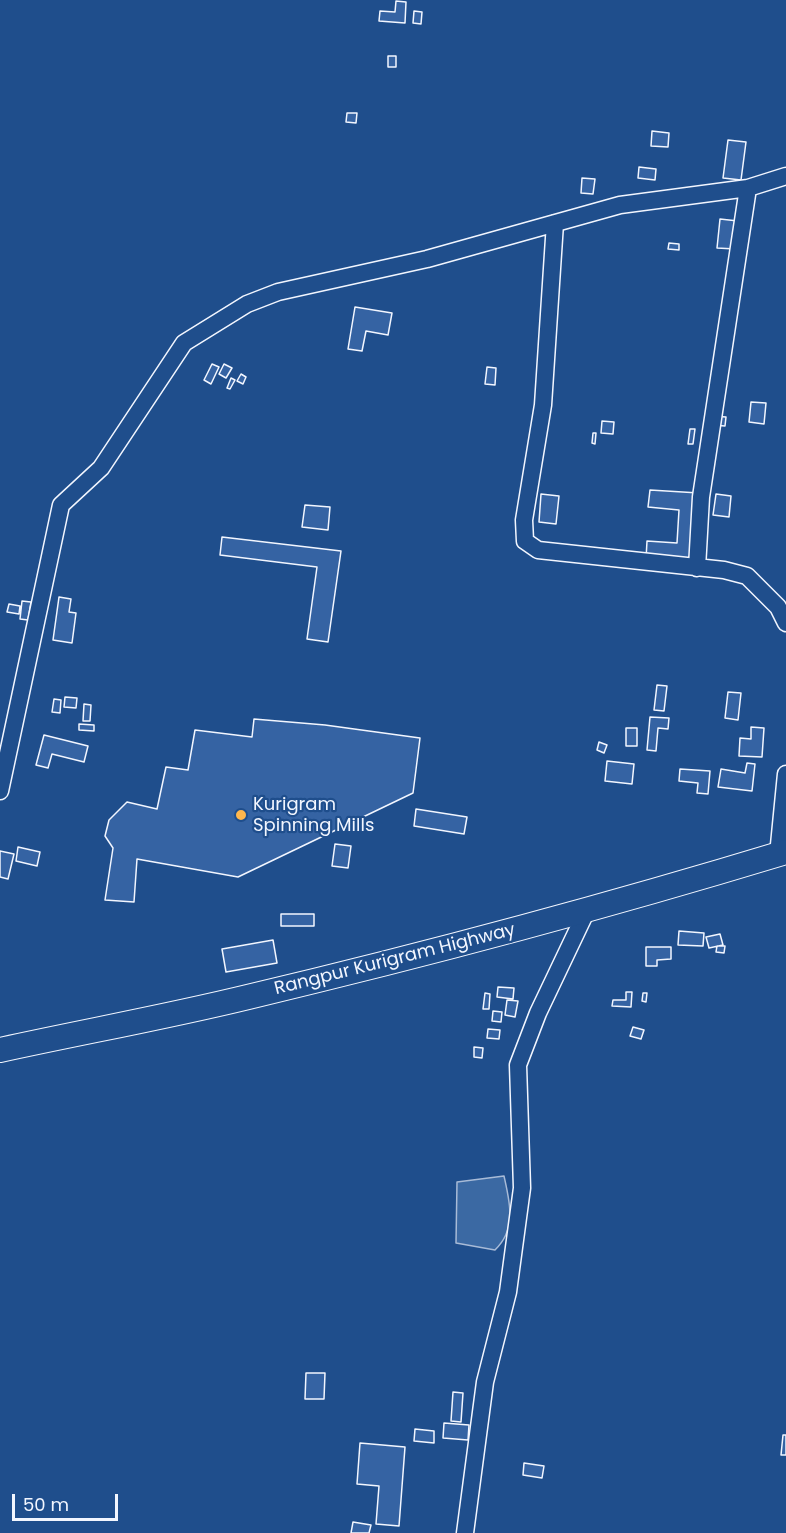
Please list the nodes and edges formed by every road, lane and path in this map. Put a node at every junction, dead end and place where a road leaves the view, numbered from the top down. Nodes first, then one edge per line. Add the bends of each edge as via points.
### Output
1 (786, 176) edge
2 (748, 188) junction
3 (555, 223) junction
4 (697, 568) junction
5 (786, 623) edge
6 (786, 774) edge
7 (0, 791) edge
8 (782, 853) edge
9 (587, 910) junction
10 (0, 1050) edge
11 (465, 1533) edge

1 - 2 street
2 - 3 street via 620,205
2 - 4 street via 701,497
3 - 4 street via 543,405 524,520 525,541 538,550
3 - 7 street via 427,259 278,292 247,304 184,343 101,468 61,505
4 - 5 street via 747,576 778,607
6 - 8 street
8 - 9 highway, Rangpur Kurigram Highway
9 - 10 highway, Rangpur Kurigram Highway via 256,995
9 - 11 street via 518,1065 522,1188 508,1292 485,1382

